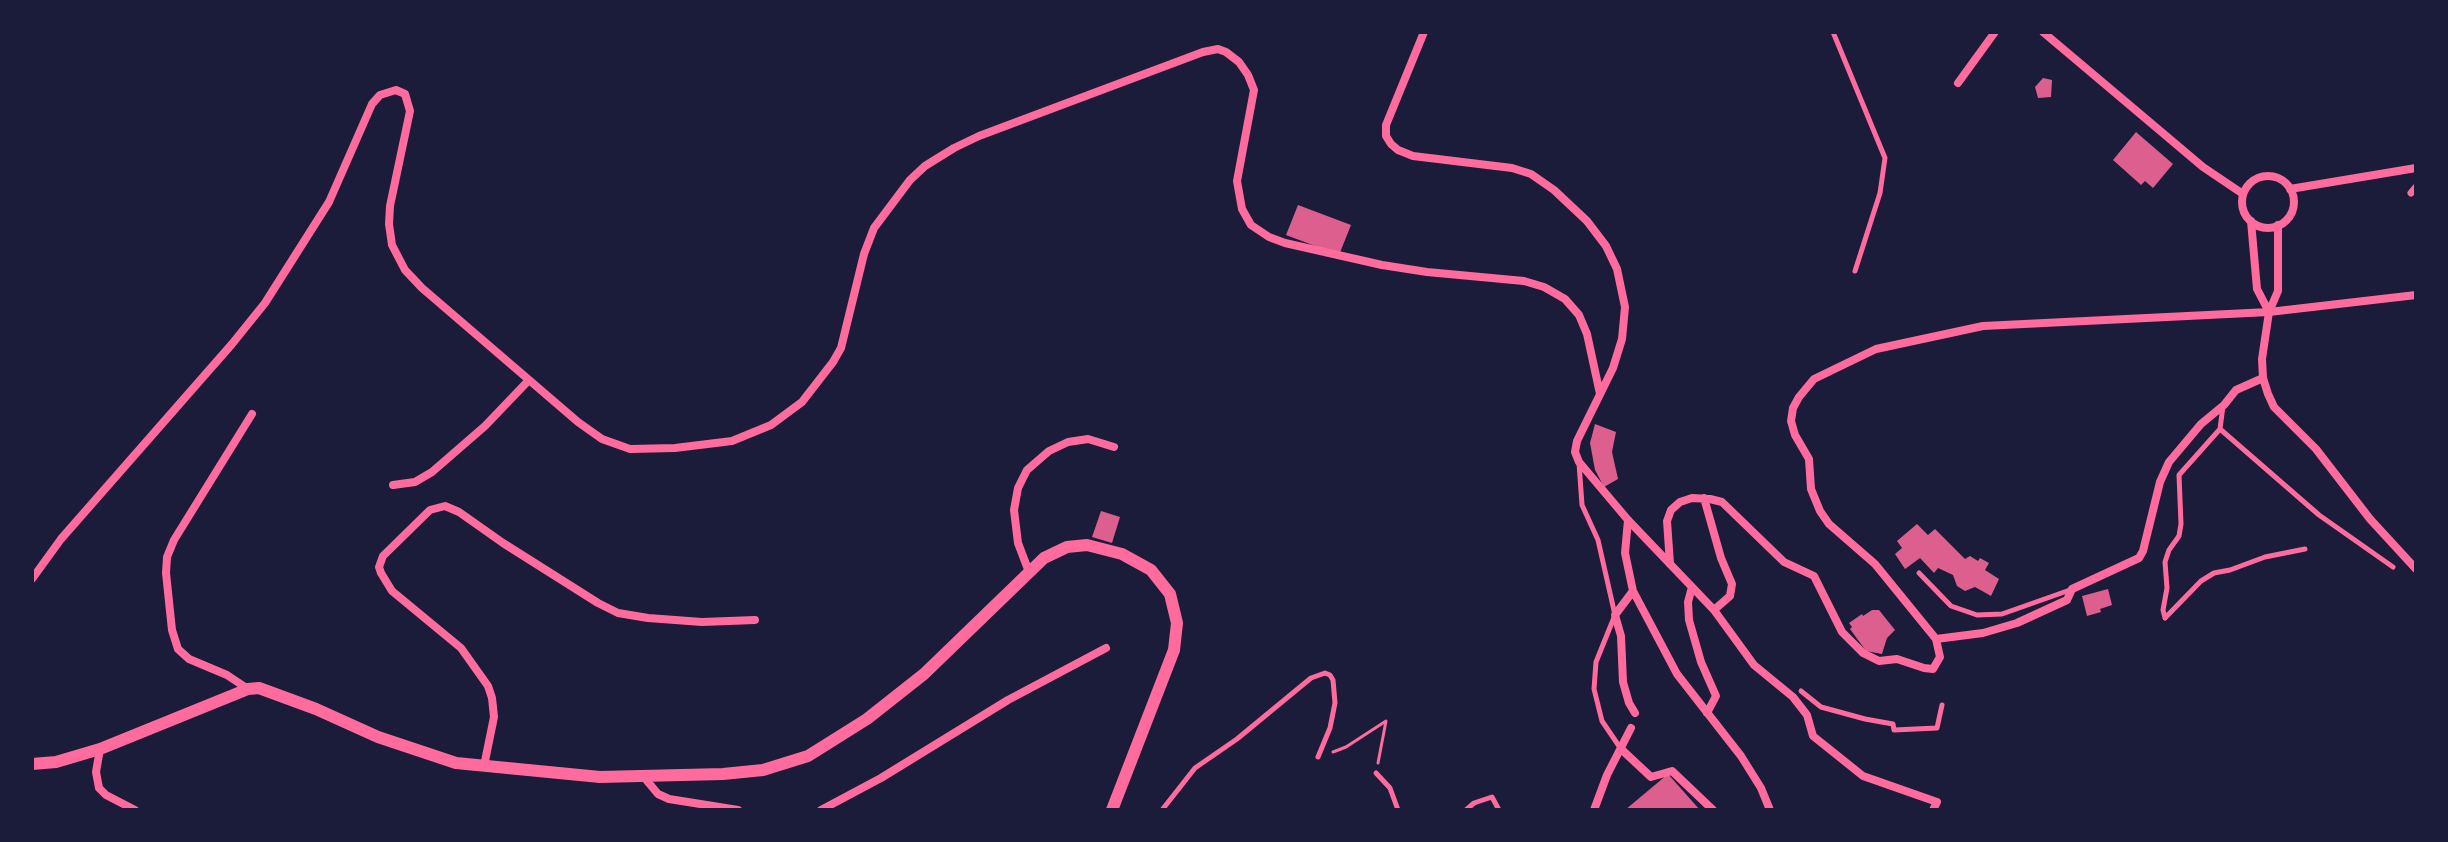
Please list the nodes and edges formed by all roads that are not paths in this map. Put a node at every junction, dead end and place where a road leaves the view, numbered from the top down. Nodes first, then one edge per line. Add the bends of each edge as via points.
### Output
1 (1424, 32) edge
2 (1833, 32) edge
3 (1995, 32) edge
4 (2043, 32) edge
5 (1958, 83) dead end
6 (2416, 168) edge
7 (2290, 189) junction
8 (2243, 194) junction
9 (2251, 221) junction
10 (2278, 225) junction
11 (1855, 271) dead end
12 (2416, 295) edge
13 (2269, 312) junction
14 (2263, 378) junction
15 (529, 380) junction
16 (1600, 394) junction
17 (2224, 405) junction
18 (252, 414) dead end
19 (2220, 429) junction
20 (1114, 447) dead end
21 (1579, 462) junction
22 (393, 485) dead end
23 (1704, 498) junction
24 (1628, 520) junction
25 (2305, 549) dead end
26 (1670, 564) junction
27 (2393, 567) dead end
28 (2416, 569) edge
29 (1029, 572) junction
30 (1919, 573) dead end
31 (32, 579) edge
32 (1692, 587) junction
33 (2072, 589) junction
34 (1633, 591) junction
35 (1714, 610) junction
36 (1615, 615) junction
37 (755, 620) dead end
38 (1937, 642) junction
39 (1106, 648) dead end
40 (248, 689) junction
41 (1801, 691) dead end
42 (1942, 705) dead end
43 (1635, 713) dead end
44 (1707, 713) junction
45 (1631, 728) dead end
46 (100, 749) junction
47 (1621, 749) junction
48 (1318, 757) road end
49 (32, 764) edge
50 (484, 766) junction
51 (1376, 773) road end
52 (642, 776) junction
53 (1935, 806) edge
54 (1594, 807) edge
55 (135, 810) edge
56 (738, 810) edge
57 (821, 810) edge
58 (1112, 810) edge
59 (1162, 810) edge
60 (1398, 810) edge
61 (1466, 810) edge
62 (1499, 810) edge
63 (1713, 810) edge
64 (1770, 810) edge

1 - 16 street via 1386,125 1388,140 1413,156 1526,172 1587,221 1617,269 1625,307 1619,350
2 - 11 lane via 1885,158 1880,193
3 - 5 street
4 - 8 street via 2203,167
6 - 7 street
7 - 8 street via 2279,179 2264,176
7 - 10 street via 2293,206
8 - 9 street via 2243,209
9 - 10 street via 2264,227
9 - 13 street via 2257,289
10 - 13 street via 2278,291
12 - 13 street
13 - 14 street
13 - 38 street via 1983,326 1867,353 1810,382 1791,415 1792,428 1809,459 1811,489 1820,511 1875,564
14 - 17 street via 2240,387
14 - 28 street via 2274,407
15 - 16 street via 594,434 630,449 723,443 763,429 797,407 833,362 874,228 925,166 979,136 1218,49 1239,62 1254,90 1237,181 1251,225 1277,240 1368,262 1544,287 1579,315
15 - 22 street via 432,472 415,482
15 - 31 street via 422,288 397,257 389,219 410,111 405,94 390,90 372,104 329,202 265,303
16 - 21 street via 1576,446
17 - 19 lane
17 - 33 street via 2201,424 2165,470 2142,555
18 - 40 street via 174,540 166,573 178,649
19 - 25 lane via 2179,475 2181,524 2165,562 2165,618 2214,573
19 - 27 lane via 2319,515
20 - 29 street via 1088,439 1068,442 1027,470 1014,510
21 - 24 street
21 - 36 lane via 1582,505 1598,540
23 - 26 street via 1680,502 1668,515
23 - 35 street via 1732,584 1730,596
23 - 38 street via 1727,505 1784,562 1814,576 1842,632 1874,660 1897,659 1933,669 1940,657
24 - 26 street
24 - 34 street via 1625,553
26 - 32 street
29 - 52 main road via 895,699 808,756 736,774
29 - 58 main road via 1067,547 1112,550 1157,576 1175,606 1174,650
30 - 33 lane via 1951,606 1977,615 2002,614
32 - 35 street
32 - 44 street via 1689,620 1716,696
33 - 38 street via 2067,600 2017,623
34 - 36 street
34 - 44 street via 1677,674
35 - 53 street via 1754,665 1793,697 1807,715 1813,736 1854,770
36 - 43 street via 1623,682
36 - 47 lane via 1593,682 1602,721
37 - 50 street via 702,622 618,613 459,512 445,506 430,510 388,550 379,567 387,585 456,643 488,686 494,717
39 - 57 street
40 - 46 main road
40 - 50 main road via 263,688 443,759
41 - 42 lane via 1821,707 1893,724 1894,730 1937,728
44 - 64 street via 1741,756
45 - 47 street
46 - 49 main road
46 - 55 street via 99,788
47 - 54 street
47 - 63 street via 1651,777 1672,771
48 - 59 lane via 1335,703 1333,680 1325,673 1311,678 1201,763
50 - 52 main road
51 - 60 lane via 1390,788
52 - 56 street via 669,799
61 - 62 lane via 1492,797

